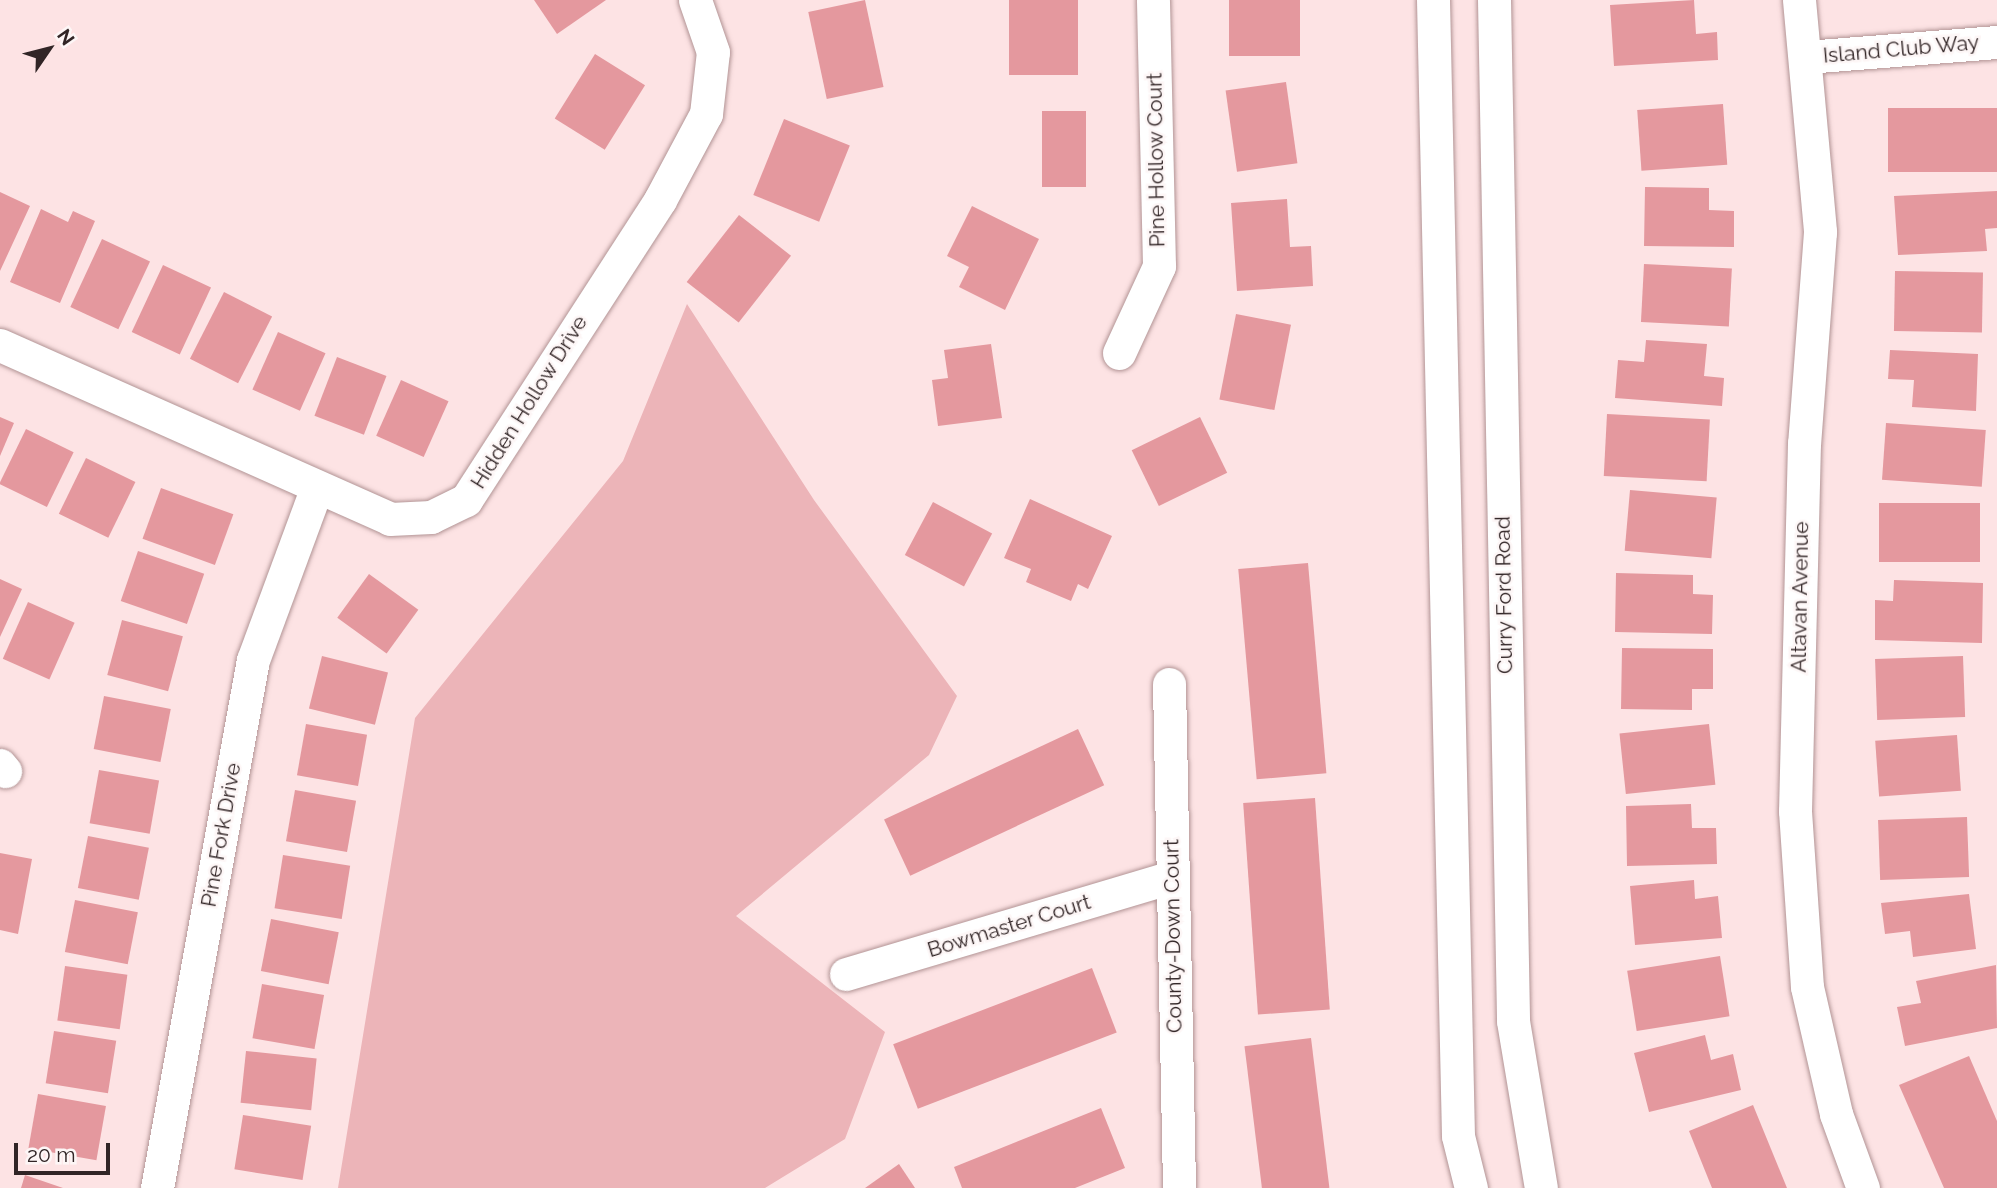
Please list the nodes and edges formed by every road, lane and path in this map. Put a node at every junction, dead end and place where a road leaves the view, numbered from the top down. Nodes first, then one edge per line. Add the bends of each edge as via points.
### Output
1 (695, 0) edge
2 (1153, 0) edge
3 (1433, 0) edge
4 (1494, 0) edge
5 (1799, 0) edge
6 (1997, 42) edge
7 (1806, 57) junction
8 (0, 345) edge
9 (1119, 353) dead end
10 (316, 490) junction
11 (1169, 684) dead end
12 (1171, 877) junction
13 (846, 974) dead end
14 (157, 1188) edge
15 (1179, 1188) edge
16 (1471, 1188) edge
17 (1541, 1188) edge
18 (1863, 1188) edge

1 - 10 street, Hidden Hollow Drive via 713,52 706,114 660,200 466,500 431,516 390,519
2 - 9 street, Pine Hollow Court via 1159,266
3 - 16 street via 1458,1136
4 - 17 street, Curry Ford Road via 1513,1021
5 - 7 street, Altavan Avenue
6 - 7 street, Island Club Way
7 - 18 street, Altavan Avenue via 1820,232 1804,443 1795,811 1807,987 1836,1114
8 - 10 street, Hidden Hollow Drive
10 - 14 street, Pine Fork Drive via 253,660
11 - 12 street, County-Down Court
12 - 13 street, Bowmaster Court
12 - 15 street, County-Down Court

